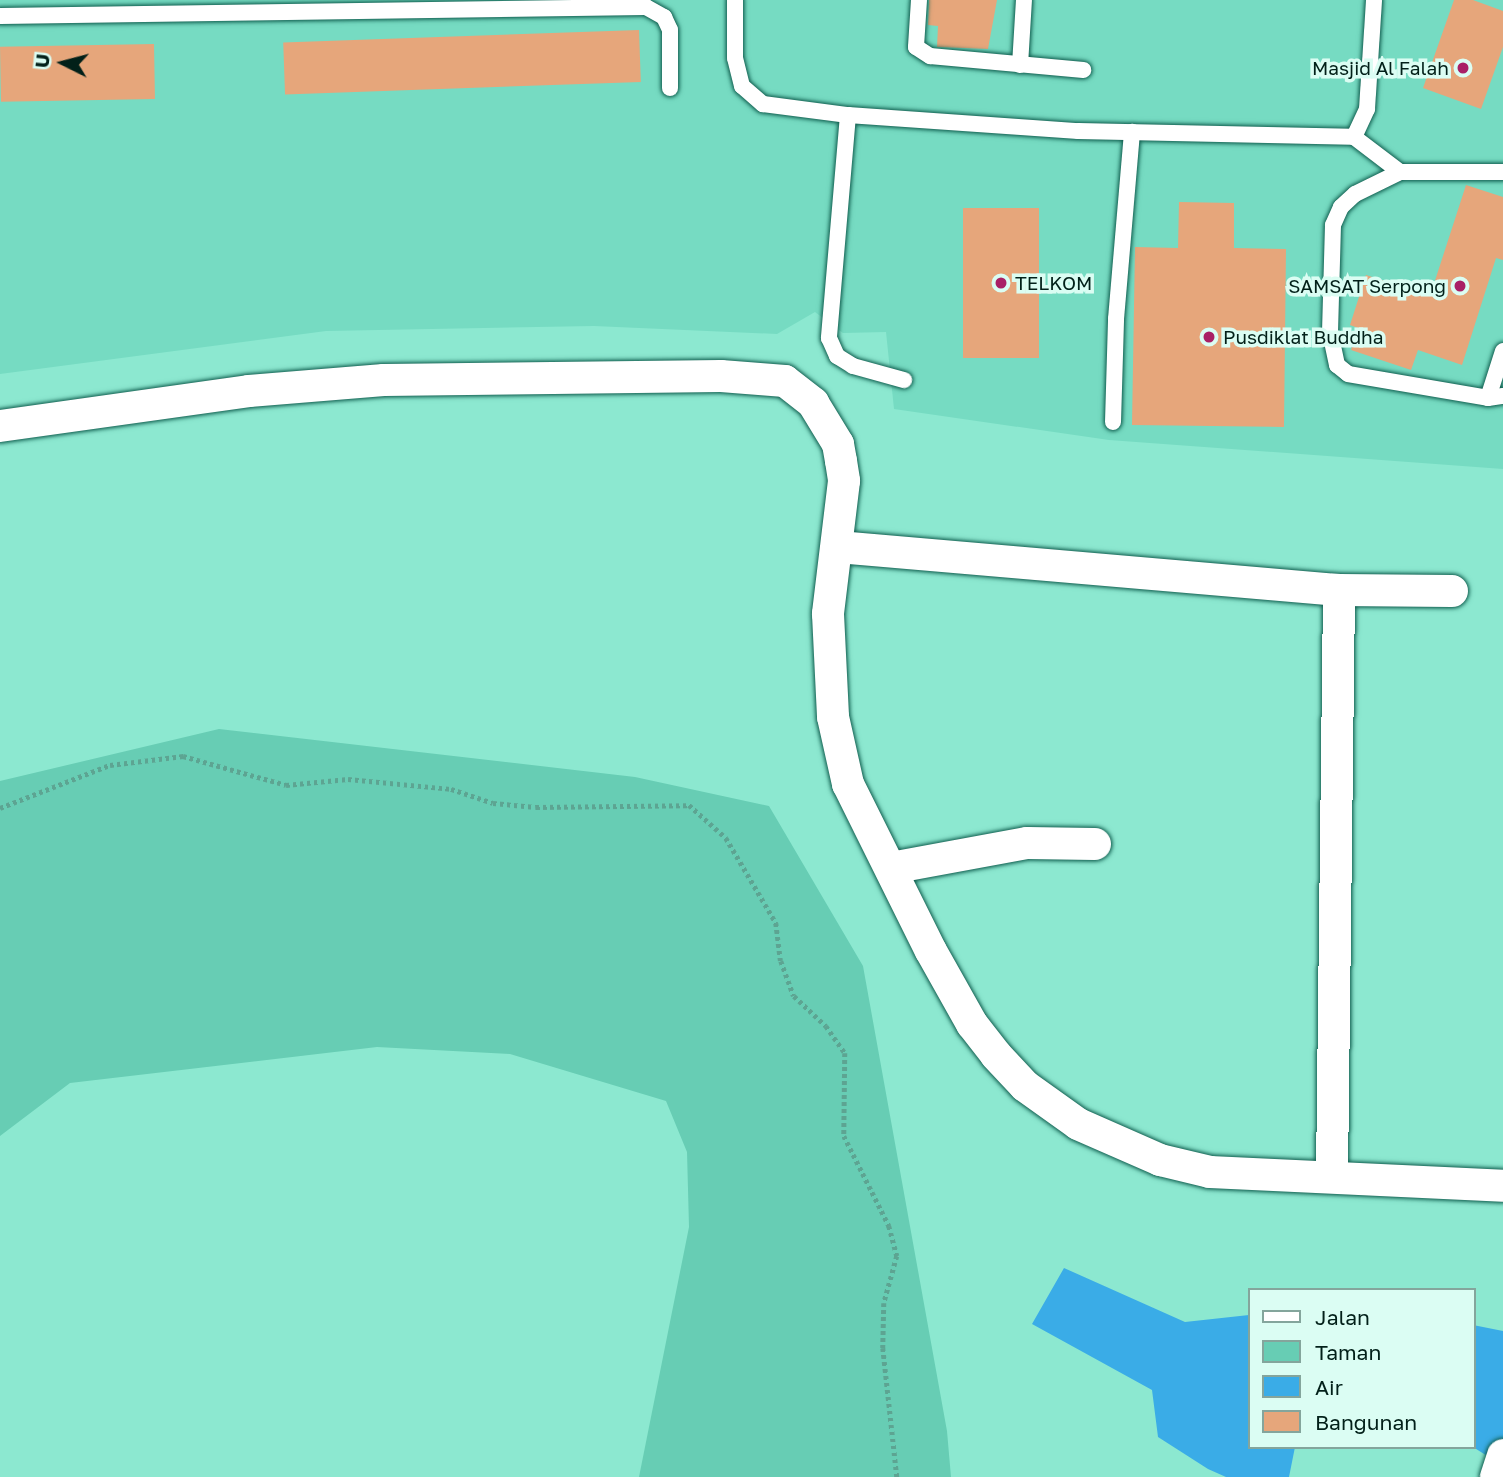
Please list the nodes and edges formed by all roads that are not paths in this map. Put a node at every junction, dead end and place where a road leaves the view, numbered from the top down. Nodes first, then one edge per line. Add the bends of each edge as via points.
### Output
1 (736, 0) edge
2 (919, 0) edge
3 (1024, 0) edge
4 (1374, 0) edge
5 (226, 5) edge
6 (0, 16) edge
7 (1020, 65) junction
8 (1083, 70) dead end
9 (670, 88) dead end
10 (848, 115) junction
11 (1132, 132) junction
12 (1354, 137) junction
13 (1400, 172) junction
14 (1503, 172) edge
15 (1503, 351) edge
16 (904, 380) dead end
17 (1496, 397) edge
18 (1113, 422) dead end
19 (0, 426) edge
20 (838, 547) junction
21 (1339, 590) junction
22 (1452, 591) dead end
23 (1095, 844) dead end
24 (891, 868) junction
25 (1332, 1175) junction
26 (1503, 1186) edge
27 (1503, 1455) edge
28 (1496, 1477) edge

1 - 10 lane via 735,58 742,86 763,104
2 - 7 lane via 916,47 930,56
3 - 7 lane
4 - 12 lane via 1367,109
5 - 6 lane
5 - 9 lane via 646,7 664,17 670,30
7 - 8 lane
10 - 11 lane
10 - 16 lane via 830,338 837,356 853,366
11 - 12 lane
11 - 18 lane via 1116,319
12 - 13 lane
13 - 14 lane
13 - 17 lane via 1355,194 1340,207 1334,225 1330,332 1337,365 1348,374
15 - 17 lane
19 - 20 street via 249,391 384,380 773,379 801,390 838,444 844,481
20 - 21 street
20 - 24 street via 828,614 833,717 848,784
21 - 22 street
21 - 25 street
23 - 24 street via 1027,843
24 - 25 street via 972,1024 1025,1086 1078,1124 1160,1160 1210,1172
25 - 26 street
27 - 28 street

